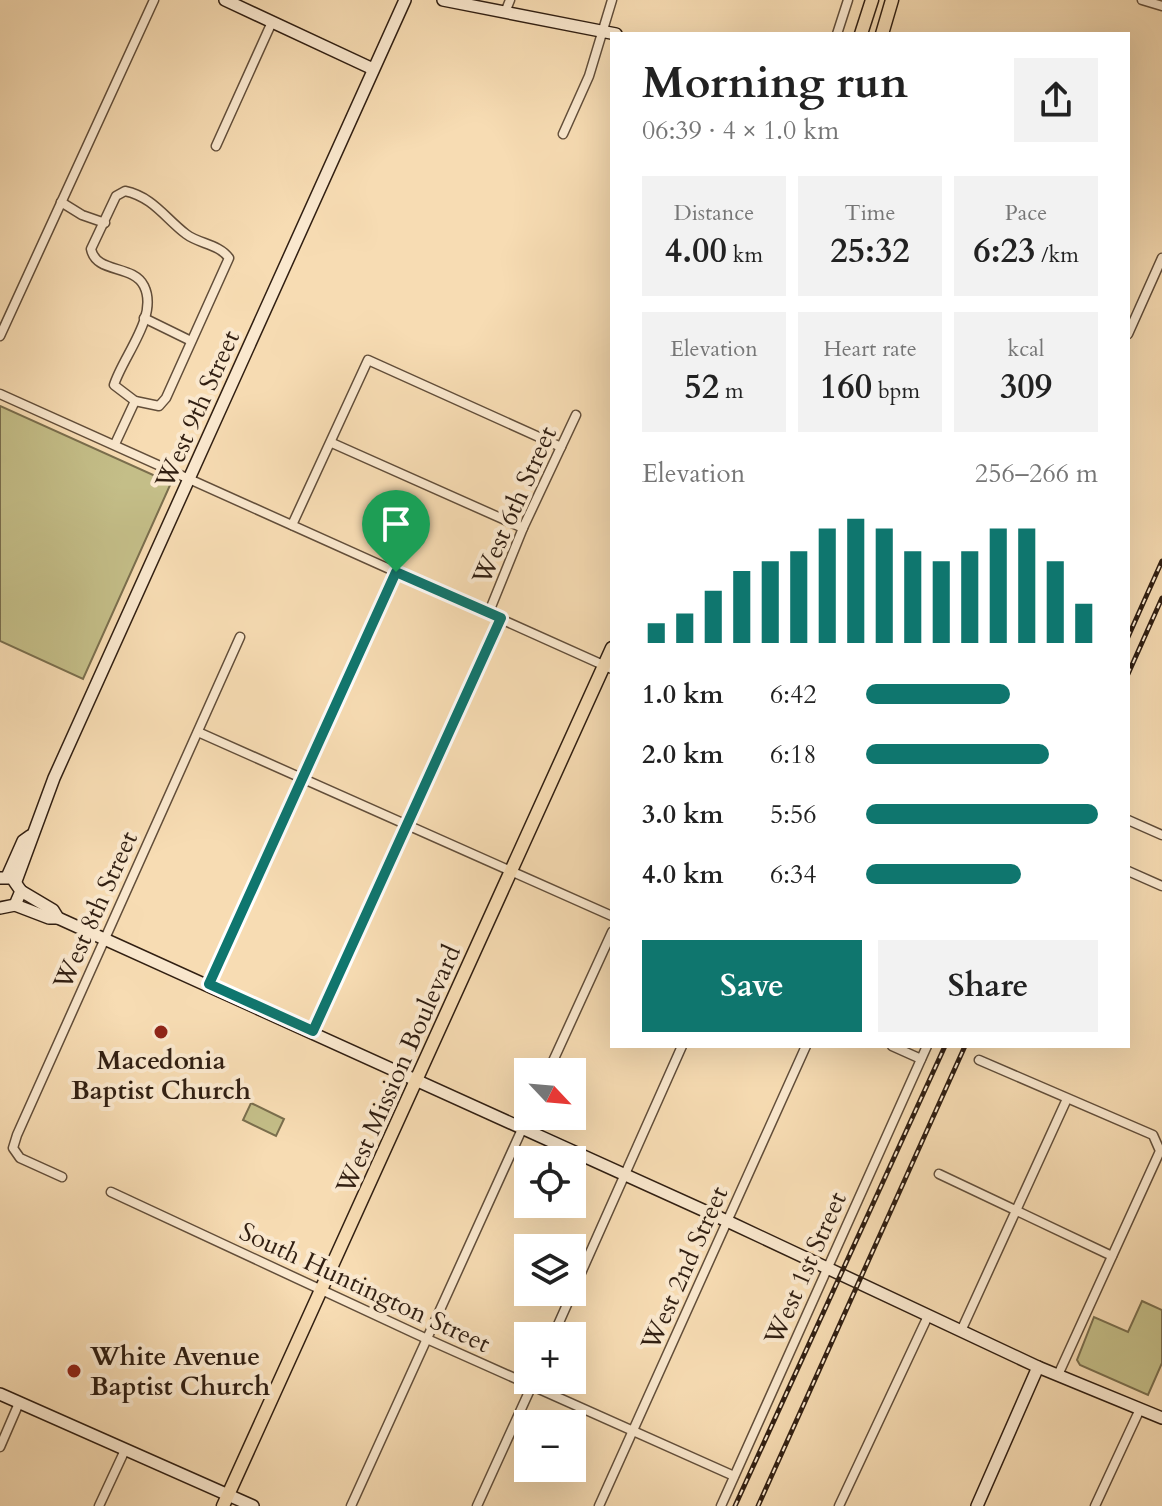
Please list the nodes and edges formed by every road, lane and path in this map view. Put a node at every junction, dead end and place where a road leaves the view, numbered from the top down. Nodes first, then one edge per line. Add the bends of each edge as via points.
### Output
1 (154, 0) edge
2 (225, 0) edge
3 (405, 0) edge
4 (443, 0) edge
5 (612, 0) edge
6 (848, 0) edge
7 (872, 0) edge
8 (892, 0) edge
9 (1142, 0) edge
10 (508, 5) edge
11 (1162, 6) edge
12 (272, 22) junction
13 (601, 31) junction
14 (838, 32) edge
15 (862, 32) edge
16 (883, 32) edge
17 (610, 33) edge
18 (373, 69) junction
19 (563, 134) dead end
20 (216, 146) dead end
21 (61, 202) junction
22 (105, 223) junction
23 (1162, 258) edge
24 (144, 318) junction
25 (1130, 330) edge
26 (0, 336) edge
27 (191, 341) junction
28 (0, 394) edge
29 (135, 401) junction
30 (576, 415) dead end
31 (332, 443) junction
32 (115, 444) junction
33 (561, 447) junction
34 (190, 480) junction
35 (292, 525) junction
36 (523, 528) junction
37 (396, 572) junction
38 (489, 612) junction
39 (501, 618) junction
40 (240, 637) dead end
41 (608, 668) edge
42 (198, 732) junction
43 (303, 779) junction
44 (1130, 821) edge
45 (408, 825) junction
46 (1162, 835) edge
47 (510, 872) junction
48 (1130, 872) edge
49 (11, 882) edge
50 (1162, 886) edge
51 (5, 909) edge
52 (610, 915) edge
53 (58, 918) junction
54 (610, 936) edge
55 (104, 938) junction
56 (209, 984) junction
57 (313, 1031) junction
58 (681, 1048) edge
59 (805, 1048) edge
60 (896, 1048) edge
61 (926, 1048) edge
62 (554, 1058) edge
63 (921, 1059) junction
64 (979, 1060) dead end
65 (417, 1081) junction
66 (1066, 1101) junction
67 (514, 1125) edge
68 (523, 1130) edge
69 (525, 1130) edge
70 (623, 1174) junction
71 (939, 1174) dead end
72 (62, 1177) dead end
73 (111, 1192) dead end
74 (1017, 1212) junction
75 (727, 1221) junction
76 (1112, 1256) junction
77 (826, 1269) junction
78 (323, 1290) junction
79 (928, 1316) junction
80 (559, 1322) edge
81 (961, 1331) junction
82 (427, 1339) junction
83 (1038, 1367) junction
84 (514, 1374) edge
85 (1058, 1375) junction
86 (0, 1394) edge
87 (528, 1394) edge
88 (558, 1394) edge
89 (19, 1403) junction
90 (1140, 1409) junction
91 (1162, 1418) edge
92 (632, 1430) junction
93 (0, 1447) edge
94 (125, 1450) junction
95 (734, 1476) junction
96 (225, 1500) edge
97 (99, 1506) edge
98 (253, 1506) edge
99 (351, 1506) edge
100 (477, 1506) edge
101 (599, 1506) edge
102 (721, 1506) edge
103 (839, 1506) edge
104 (977, 1506) edge
105 (1095, 1506) edge

1 - 21 street
2 - 12 street
3 - 18 street, West 9th Street
4 - 10 street
5 - 13 street
6 - 14 street
7 - 15 main road
8 - 16 main road
9 - 11 street
10 - 13 street
12 - 18 street
12 - 20 street
13 - 17 street
13 - 19 street via 589,76
18 - 34 street, West 9th Street
21 - 22 street
21 - 26 street
22 - 24 street via 91,249 93,258 141,280 148,304
22 - 27 street via 116,196 133,193 160,207 186,235 223,250 229,258
23 - 25 street
24 - 27 street
24 - 29 street via 114,385
27 - 29 street via 159,406
28 - 32 street
29 - 32 street
30 - 33 street, West 6th Street
31 - 33 street via 368,360
31 - 35 street
31 - 36 street
32 - 34 street
33 - 36 street, West 6th Street
34 - 35 street
34 - 49 street, West 9th Street via 30,836 23,841
35 - 37 street
36 - 38 street, West 6th Street
37 - 38 street
37 - 43 street
38 - 39 street
39 - 41 street
39 - 45 street, West 6th Street
40 - 42 street, West 8th Street
41 - 47 main road, West Mission Boulevard
42 - 43 street
42 - 55 street, West 8th Street
43 - 45 street
43 - 56 street
44 - 46 street
45 - 47 street
45 - 57 street, West 6th Street
47 - 52 street
47 - 65 main road, West Mission Boulevard
48 - 50 street
49 - 51 street, West 9th Street
49 - 53 street
51 - 53 street
53 - 55 street
54 - 62 street
55 - 56 street
55 - 72 street, West 8th Street via 13,1148 20,1158
56 - 57 street
57 - 65 street
58 - 70 street
59 - 75 street, West 2nd Street
60 - 63 street
61 - 63 street, West 1st Street
63 - 77 street, West 1st Street
64 - 66 street
65 - 67 street
65 - 78 main road, West Mission Boulevard
66 - 74 street
66 - 76 street via 1153,1135 1157,1142 1157,1159
68 - 82 street
69 - 70 street
70 - 75 street
70 - 80 street
71 - 74 street
73 - 78 street, South Huntington Street
74 - 76 street
74 - 81 street
75 - 77 street
75 - 92 street, West 2nd Street
76 - 85 street
77 - 79 street
77 - 95 street, West 1st Street
78 - 82 street, South Huntington Street
78 - 96 main road, West Mission Boulevard
79 - 81 street
79 - 103 street
81 - 83 street
82 - 84 street, South Huntington Street
82 - 99 street
83 - 85 street
83 - 104 street
85 - 90 street
86 - 89 street
87 - 100 street
88 - 92 street, South Huntington Street
89 - 93 street
89 - 94 street
90 - 91 street
90 - 105 street
92 - 95 street, South Huntington Street
92 - 101 street, West 2nd Street
94 - 96 street
94 - 97 street
95 - 102 street, West 1st Street
96 - 98 street

